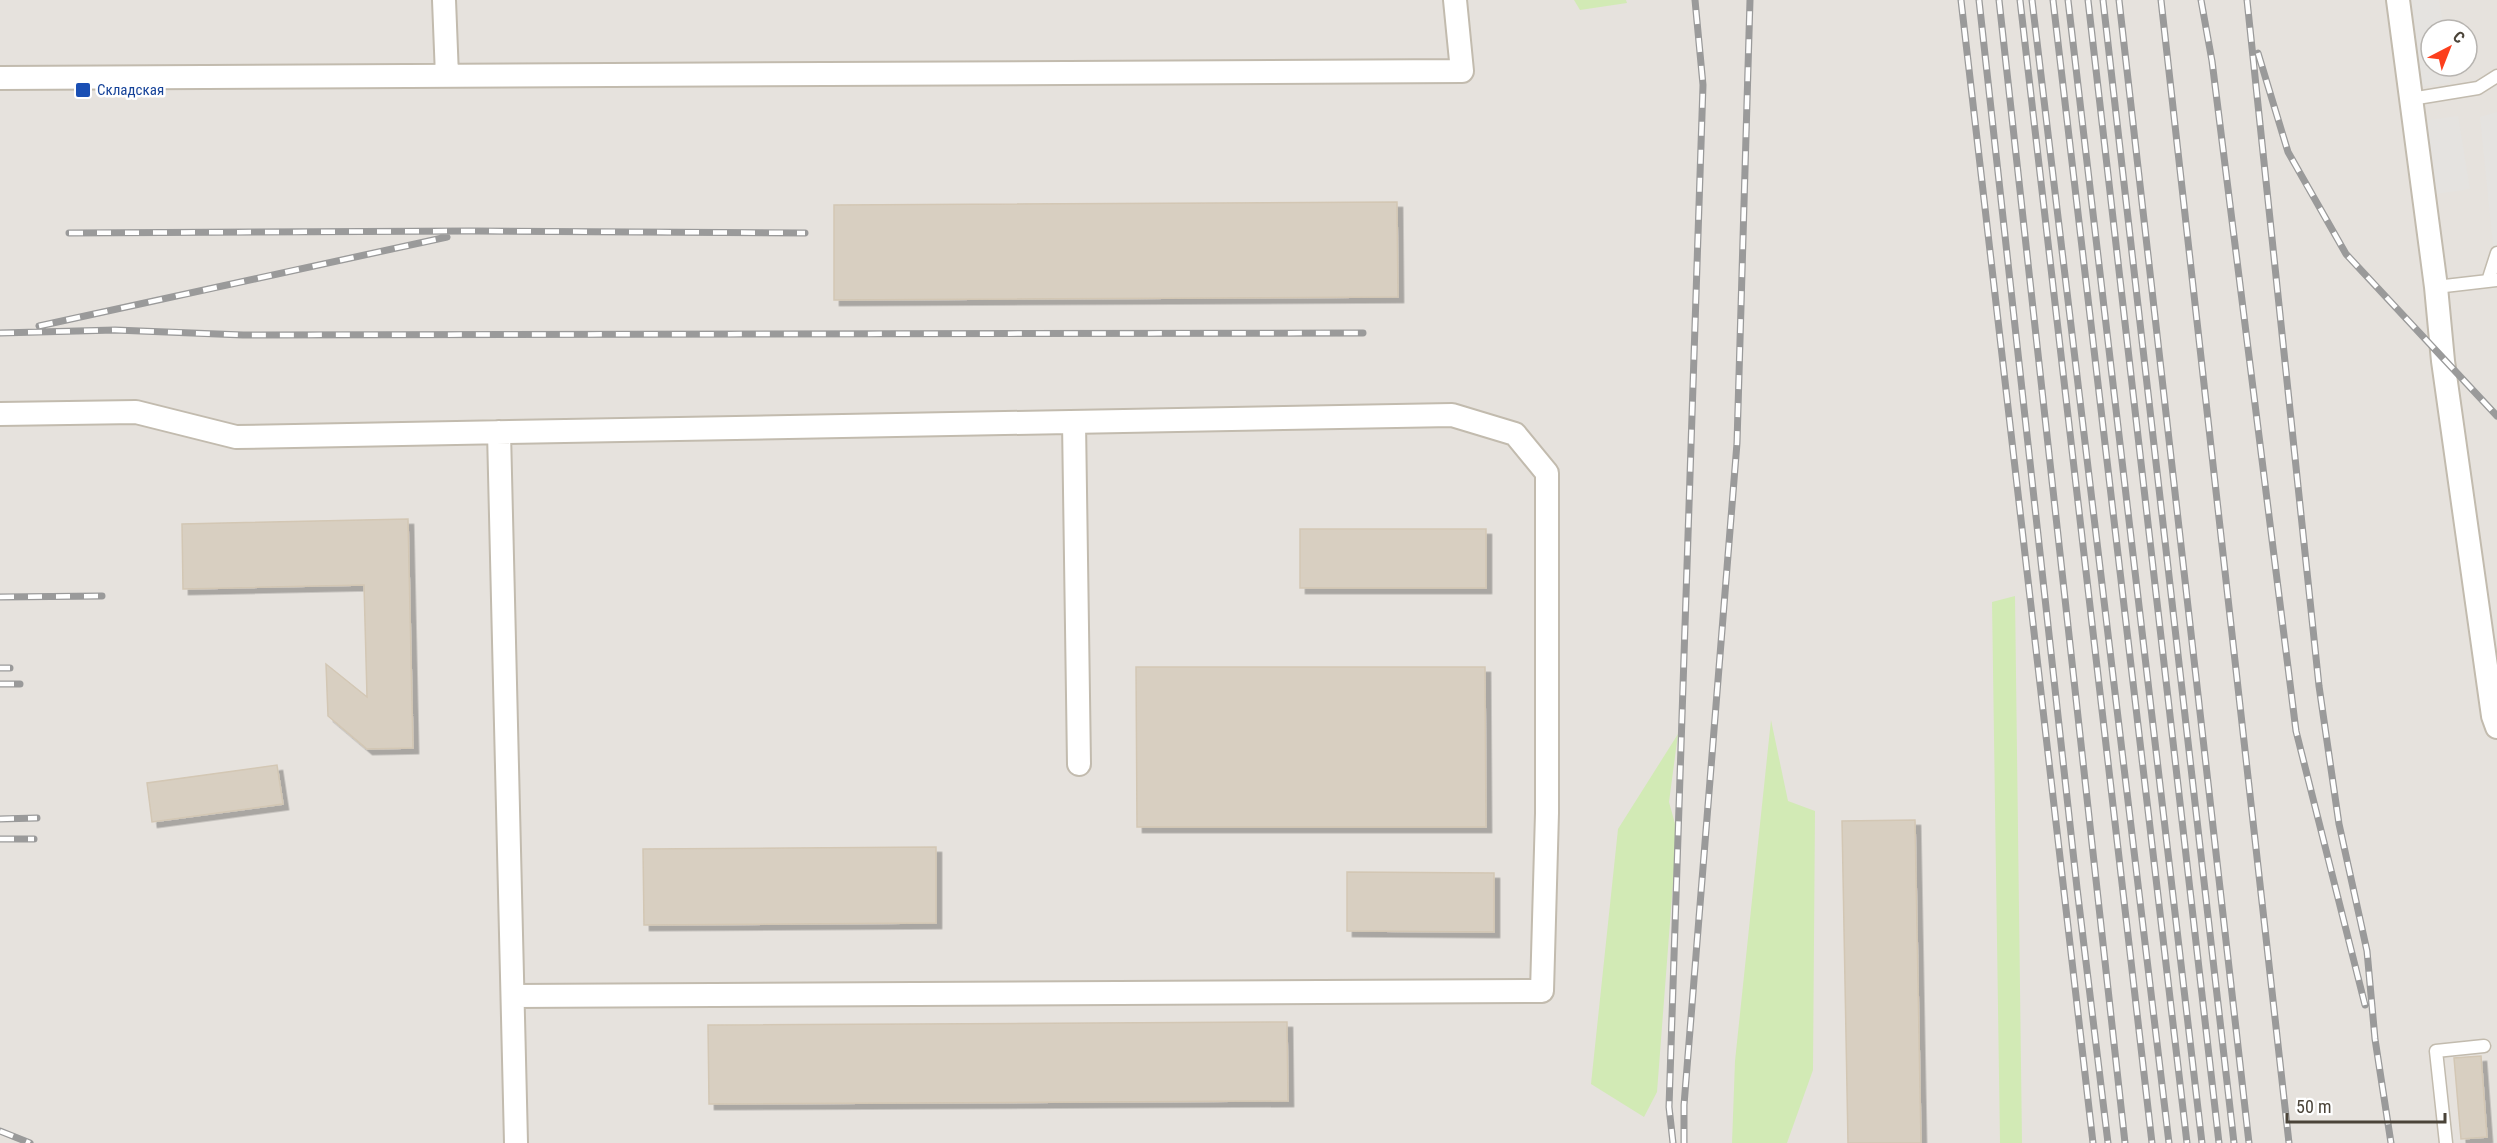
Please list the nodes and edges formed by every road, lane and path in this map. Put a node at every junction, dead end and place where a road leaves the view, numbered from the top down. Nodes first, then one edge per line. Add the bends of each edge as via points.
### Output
1 (444, 0) edge
2 (1455, 0) edge
3 (2398, 0) edge
4 (447, 76) junction
5 (2497, 76) edge
6 (0, 78) edge
7 (2411, 99) junction
8 (2497, 253) edge
9 (2492, 281) edge
10 (2436, 287) junction
11 (0, 414) edge
12 (1074, 422) junction
13 (499, 432) junction
14 (2497, 727) edge
15 (1079, 764) dead end
16 (513, 996) junction
17 (2484, 1046) dead end
18 (516, 1143) edge
19 (2446, 1143) edge

1 - 4 street
2 - 4 street via 1462,71
3 - 7 street
4 - 6 street
5 - 7 lane via 2478,88
7 - 10 street
8 - 9 lane
9 - 10 lane
10 - 14 street
11 - 13 street via 136,412 236,437
12 - 13 street
12 - 15 street
12 - 16 street via 1452,415 1515,434 1547,473 1547,813 1542,991
13 - 16 street
16 - 18 street
17 - 19 lane via 2436,1051

